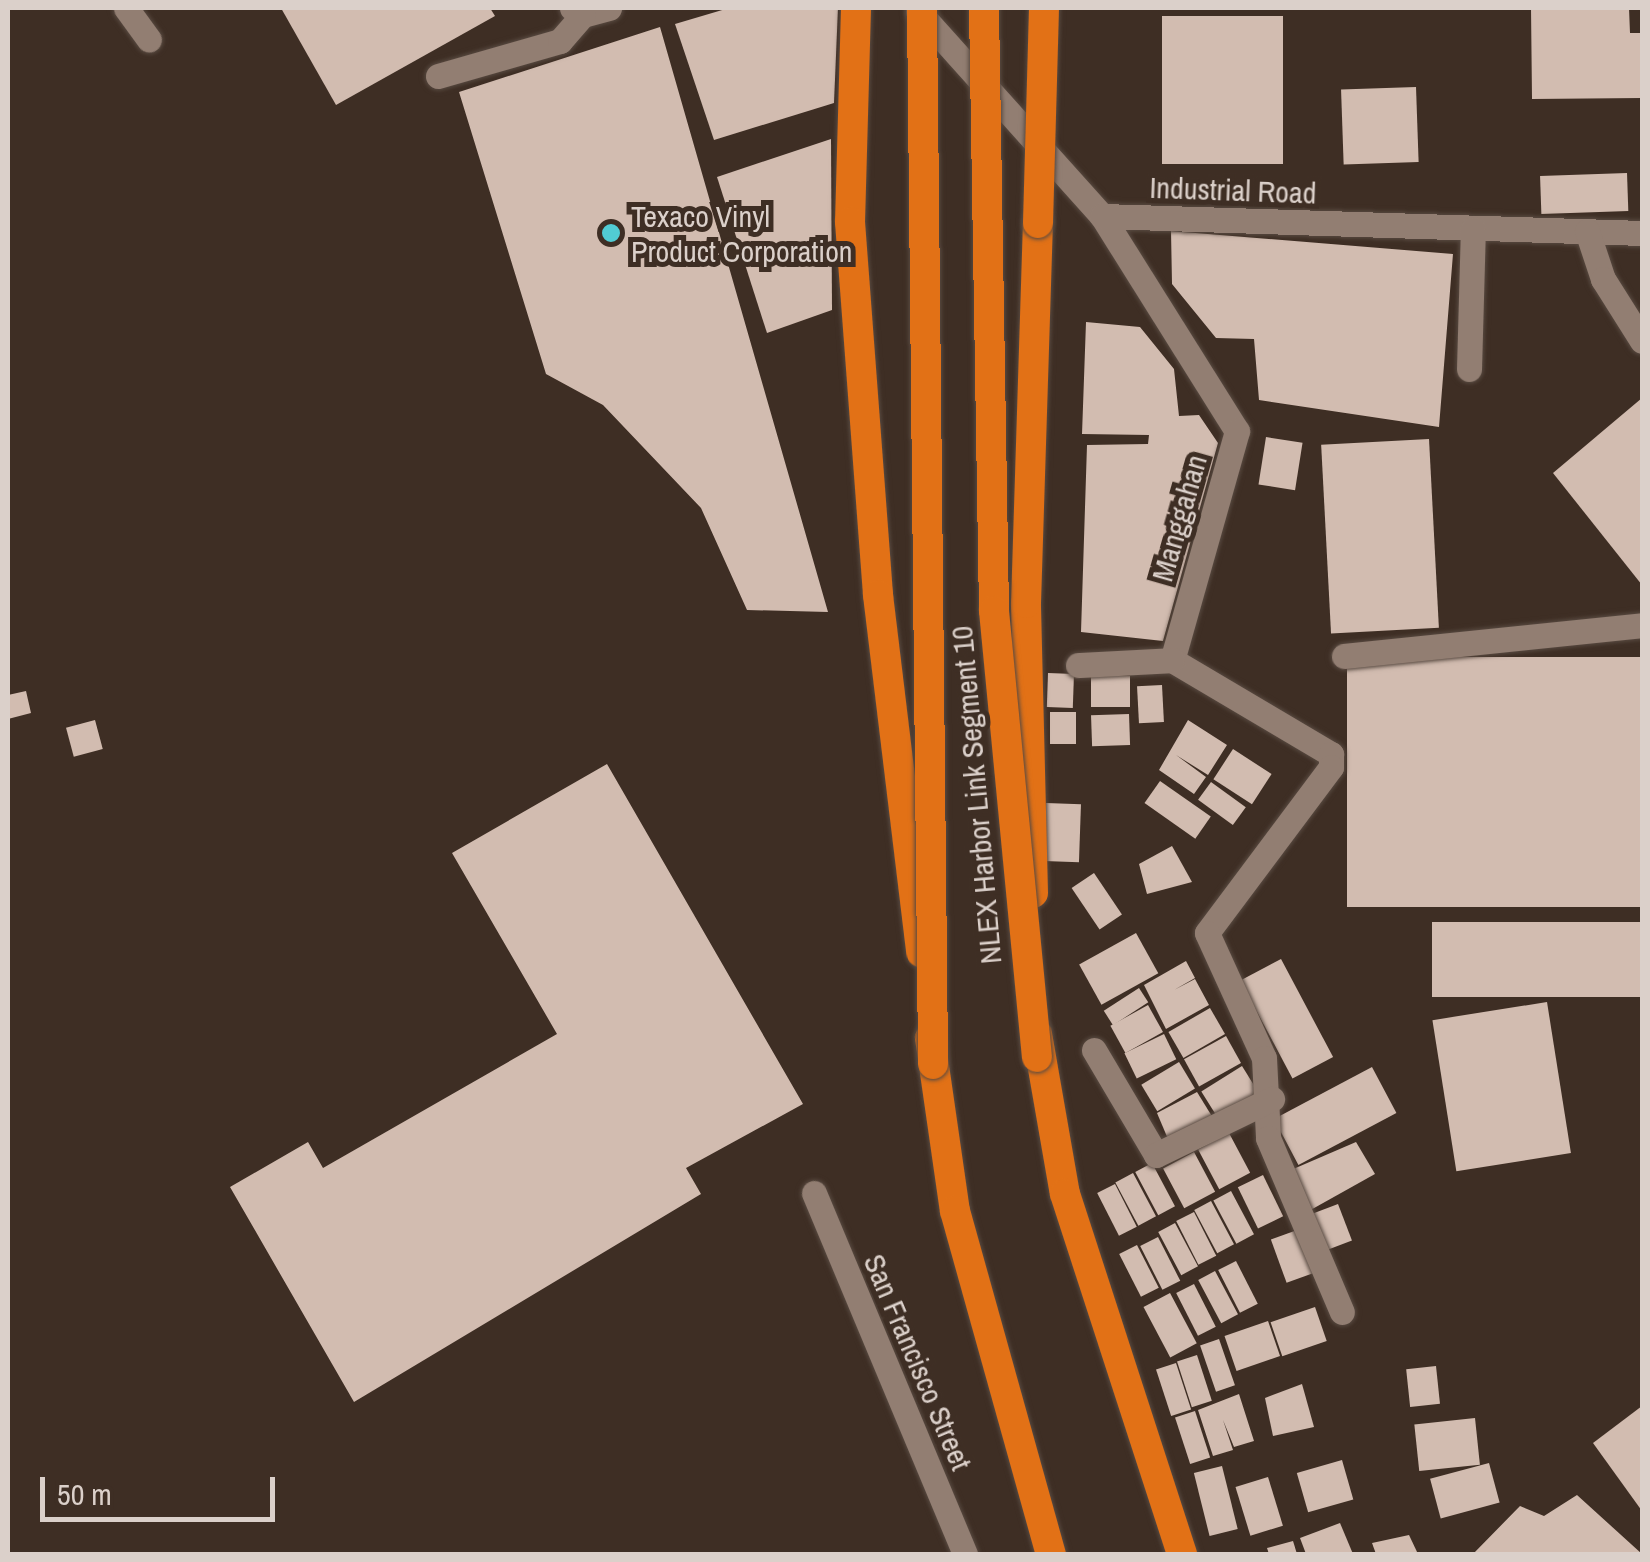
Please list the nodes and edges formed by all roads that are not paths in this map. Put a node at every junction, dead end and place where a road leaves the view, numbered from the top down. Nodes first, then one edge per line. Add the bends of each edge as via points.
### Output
1 (126, 8) edge
2 (609, 8) edge
3 (856, 8) edge
4 (914, 8) edge
5 (922, 8) edge
6 (984, 8) edge
7 (1044, 8) edge
8 (578, 11) edge
9 (149, 40) dead end
10 (438, 76) dead end
11 (1102, 216) junction
12 (1473, 228) junction
13 (1586, 231) junction
14 (1642, 233) edge
15 (1642, 341) edge
16 (1469, 369) dead end
17 (1642, 625) edge
18 (1344, 656) dead end
19 (1172, 660) junction
20 (1078, 665) dead end
21 (1094, 1050) dead end
22 (1037, 1057) junction
23 (933, 1064) junction
24 (1272, 1099) junction
25 (814, 1194) dead end
26 (1342, 1312) dead end
27 (965, 1554) edge
28 (1052, 1554) edge
29 (1182, 1554) edge

1 - 9 street
2 - 8 street
3 - 23 highway, bridge via 854,281 878,595
4 - 11 street
5 - 23 highway, NLEX Harbor Link Segment 10, bridge
6 - 22 highway, NLEX Harbor Link Segment 10, bridge via 994,611
7 - 22 highway, bridge via 1026,602
8 - 10 street via 560,41
11 - 12 street, Industrial Road
11 - 19 street, Manggahan via 1237,431
12 - 13 street, Industrial Road
12 - 16 street
13 - 14 street, Industrial Road
13 - 15 street via 1603,279
17 - 18 street
19 - 20 street
19 - 24 street via 1331,754 1331,767 1207,933 1264,1058
21 - 24 street via 1156,1155
22 - 29 highway, NLEX Harbor Link Segment 10 via 1101,1320
23 - 28 highway, NLEX Harbor Link Segment 10 via 955,1211
24 - 26 street via 1268,1138
25 - 27 street, San Francisco Street

